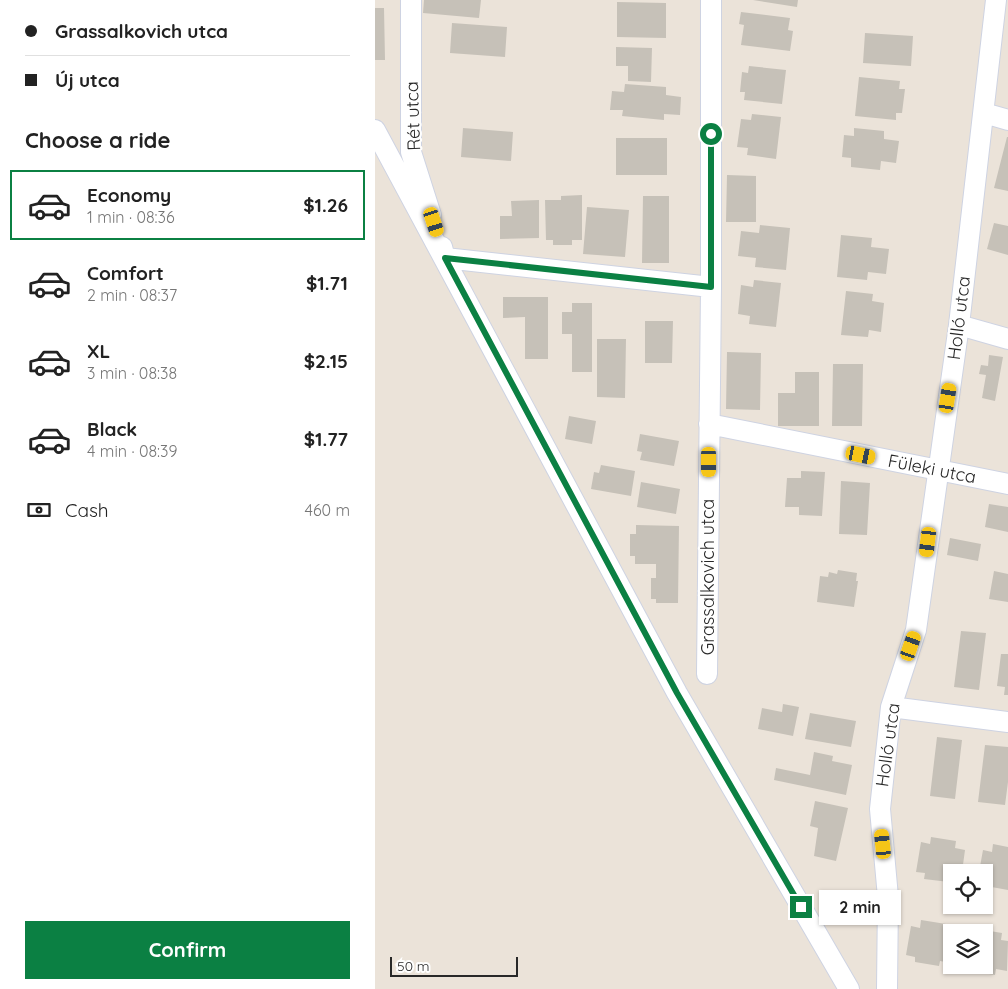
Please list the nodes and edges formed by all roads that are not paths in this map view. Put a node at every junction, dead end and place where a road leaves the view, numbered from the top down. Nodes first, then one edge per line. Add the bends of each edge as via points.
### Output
1 (411, 0) edge
2 (711, 0) edge
3 (996, 0) edge
4 (984, 113) junction
5 (1008, 120) edge
6 (375, 130) edge
7 (445, 258) junction
8 (711, 287) junction
9 (959, 325) junction
10 (1008, 339) edge
11 (709, 424) junction
12 (937, 471) junction
13 (1008, 484) edge
14 (707, 674) dead end
15 (891, 707) junction
16 (1008, 722) edge
17 (849, 989) edge
18 (887, 989) edge

1 - 7 street, Rét utca via 411,152
2 - 8 street, Grassalkovich utca
3 - 4 street, Holló utca
4 - 5 street
4 - 9 street, Holló utca
6 - 7 street
7 - 8 street
7 - 17 street via 677,693
8 - 11 street, Grassalkovich utca
9 - 10 street
9 - 12 street, Holló utca
11 - 12 street, Füleki utca
11 - 14 street, Grassalkovich utca
12 - 13 street, Füleki utca
12 - 15 street, Holló utca via 916,630
15 - 16 street
15 - 18 street, Holló utca via 880,809 888,897

